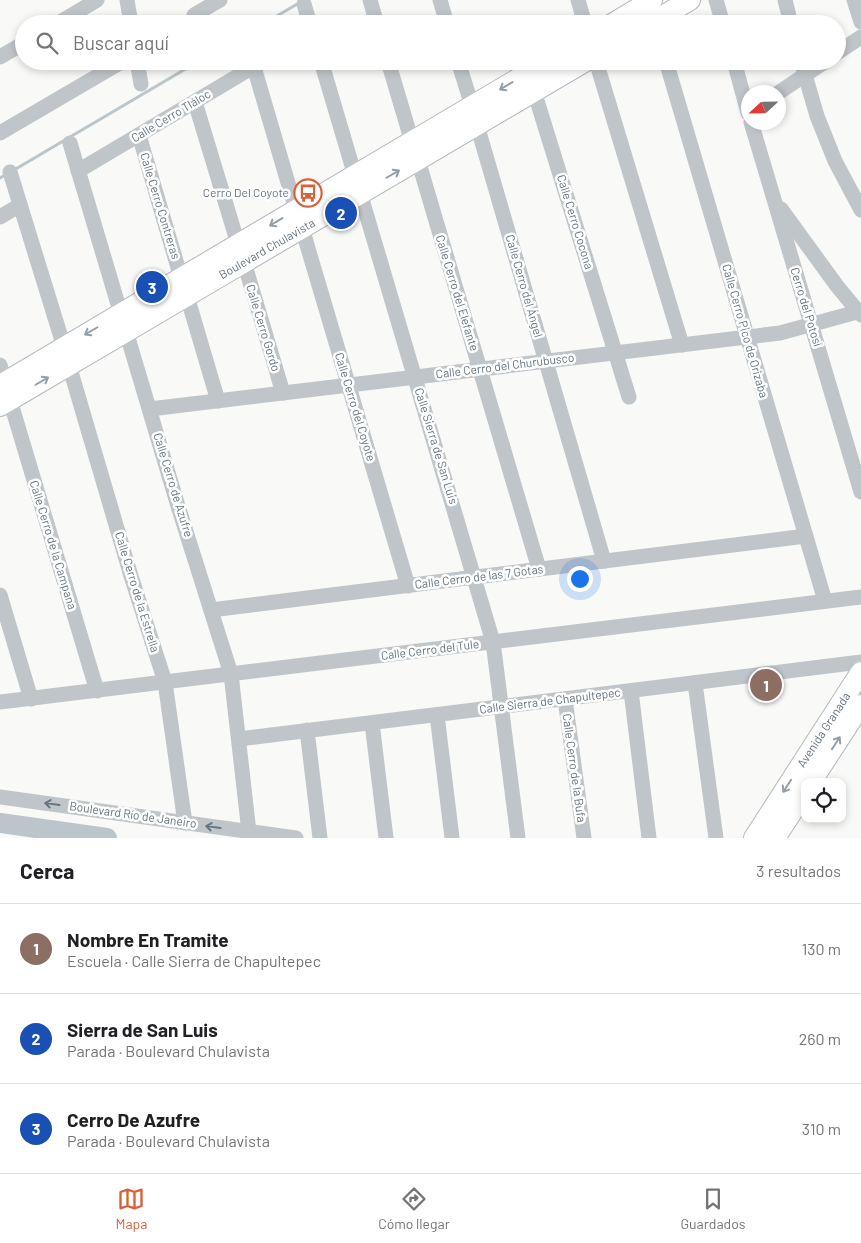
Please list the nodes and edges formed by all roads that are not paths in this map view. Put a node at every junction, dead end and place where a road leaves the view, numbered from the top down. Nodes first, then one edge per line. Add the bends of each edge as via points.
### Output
1 (97, 0) edge
2 (126, 0) edge
3 (220, 0) edge
4 (370, 0) edge
5 (440, 0) edge
6 (578, 0) edge
7 (690, 0) edge
8 (716, 0) edge
9 (785, 0) edge
10 (854, 0) edge
11 (304, 4) dead end
12 (651, 12) edge
13 (194, 13) edge
14 (72, 15) edge
15 (129, 15) edge
16 (307, 15) edge
17 (374, 15) edge
18 (444, 15) edge
19 (582, 15) edge
20 (720, 15) edge
21 (789, 15) edge
22 (861, 22) edge
23 (861, 37) edge
24 (15, 48) edge
25 (846, 48) edge
26 (0, 57) edge
27 (108, 70) edge
28 (139, 70) edge
29 (248, 70) edge
30 (260, 70) edge
31 (324, 70) edge
32 (391, 70) edge
33 (461, 70) edge
34 (536, 70) edge
35 (570, 70) edge
36 (599, 70) edge
37 (669, 70) edge
38 (736, 70) edge
39 (801, 70) edge
40 (804, 70) edge
41 (141, 84) dead end
42 (786, 86) edge
43 (741, 87) edge
44 (534, 91) junction
45 (195, 102) junction
46 (474, 116) junction
47 (753, 130) edge
48 (0, 133) edge
49 (139, 135) junction
50 (70, 143) dead end
51 (415, 151) junction
52 (78, 171) junction
53 (10, 172) dead end
54 (358, 184) junction
55 (774, 200) junction
56 (20, 205) junction
57 (861, 210) edge
58 (0, 217) edge
59 (299, 219) junction
60 (241, 253) junction
61 (184, 287) junction
62 (859, 313) edge
63 (124, 322) junction
64 (811, 324) junction
65 (747, 337) junction
66 (682, 345) junction
67 (615, 353) junction
68 (66, 356) junction
69 (546, 361) junction
70 (480, 369) junction
71 (415, 377) junction
72 (349, 385) junction
73 (3, 387) edge
74 (283, 393) junction
75 (629, 397) dead end
76 (218, 401) junction
77 (150, 410) junction
78 (861, 492) edge
79 (806, 536) junction
80 (604, 561) junction
81 (539, 569) junction
82 (475, 577) junction
83 (408, 586) junction
84 (0, 595) edge
85 (861, 597) edge
86 (825, 602) junction
87 (211, 610) junction
88 (493, 642) junction
89 (861, 662) edge
90 (861, 672) edge
91 (231, 674) junction
92 (165, 682) junction
93 (695, 683) junction
94 (97, 691) junction
95 (631, 691) junction
96 (31, 699) junction
97 (565, 699) junction
98 (0, 702) edge
99 (861, 705) edge
100 (502, 707) junction
101 (437, 715) junction
102 (372, 723) junction
103 (307, 730) junction
104 (239, 739) junction
105 (814, 778) edge
106 (0, 797) edge
107 (801, 798) edge
108 (185, 823) junction
109 (249, 832) junction
110 (296, 838) edge
111 (320, 838) edge
112 (386, 838) edge
113 (452, 838) edge
114 (518, 838) edge
115 (584, 838) edge
116 (649, 838) edge
117 (716, 838) edge
118 (754, 838) edge
119 (775, 838) edge

1 - 14 street
2 - 15 street
3 - 13 street
4 - 17 street
5 - 18 street
6 - 19 street
7 - 12 main road
8 - 20 street
9 - 21 street
10 - 22 street
11 - 16 street
23 - 25 street
24 - 26 street
27 - 48 street
28 - 41 street
29 - 45 street, Calle Cerro Tláloc
30 - 59 street, Calle Cerro del Coyote
31 - 54 street, Calle Sierra de San Luis
32 - 51 street, Calle Cerro del Elefante
33 - 46 street, Calle Cerro del Ángel
34 -> 46 main road, Boulevard Chulavista
35 - 44 main road, Boulevard Chulavista
36 - 66 street
37 - 65 street, Calle Cerro Pico de Orizaba
38 - 43 street
39 - 42 street
40 - 57 street via 835,161
44 - 46 main road, Boulevard Chulavista
44 - 67 street, Calle Cerro Cocona
45 - 49 street, Calle Cerro Tláloc
45 - 60 street, Calle Cerro Gordo
46 - 51 main road, Boulevard Chulavista
46 - 69 street, Calle Cerro del Ángel
47 - 55 street, Cerro del Potosí
49 - 52 street, Calle Cerro Tláloc
49 - 61 street, Calle Cerro Contreras
50 - 52 street, Calle Cerro de Azufre
51 - 54 main road, Boulevard Chulavista
51 - 70 street, Calle Cerro del Elefante
52 - 63 street, Calle Cerro de Azufre
53 - 56 street
54 - 59 main road, Boulevard Chulavista
54 - 71 street, Calle Sierra de San Luis
55 - 62 street
55 - 64 street, Cerro del Potosí
56 - 58 street
56 - 68 street
59 - 60 main road, Boulevard Chulavista
59 - 72 street, Calle Cerro del Coyote
60 - 61 main road, Boulevard Chulavista
60 - 74 street, Calle Cerro Gordo
61 - 63 main road, Boulevard Chulavista
61 - 76 street, Calle Cerro Contreras
62 - 64 street, Calle Cerro del Churubusco
63 - 68 main road, Boulevard Chulavista
63 - 77 street, Calle Cerro de Azufre
64 - 65 street, Calle Cerro del Churubusco via 780,333
64 - 78 street, Cerro del Potosí
65 - 66 street, Calle Cerro del Churubusco
65 - 79 street, Calle Cerro Pico de Orizaba
66 - 67 street, Calle Cerro del Churubusco
67 - 69 street, Calle Cerro del Churubusco
67 - 75 street, Calle Cerro Cocona
68 - 73 main road, Boulevard Chulavista
68 - 92 street, Calle Cerro de la Estrella
69 - 70 street, Calle Cerro del Churubusco
69 - 80 street, Calle Cerro del Ángel
70 - 71 street, Calle Cerro del Churubusco
70 - 81 street, Calle Cerro del Elefante
71 - 72 street, Calle Cerro del Churubusco
71 - 82 street, Calle Sierra de San Luis
72 - 74 street, Calle Cerro del Churubusco
72 - 83 street, Calle Cerro del Coyote
73 - 94 street, Calle Cerro de la Campana
74 - 76 street, Calle Cerro del Churubusco
76 - 77 street, Calle Cerro del Churubusco
77 - 87 street, Calle Cerro de Azufre
79 - 80 street, Calle Cerro de las 7 Gotas
79 - 86 street, Calle Cerro Pico de Orizaba
80 - 81 street, Calle Cerro de las 7 Gotas
81 - 82 street, Calle Cerro de las 7 Gotas
82 - 83 street, Calle Cerro de las 7 Gotas
82 - 88 street, Calle Sierra de San Luis
83 - 87 street, Calle Cerro de las 7 Gotas
84 - 96 street
85 - 86 street, Calle Cerro del Tule
86 - 88 street, Calle Cerro del Tule
87 - 91 street, Calle Cerro de Azufre
88 - 91 street, Calle Cerro del Tule
88 - 100 street, Calle Sierra de San Luis
89 - 93 street, Calle Sierra de Chapultepec
90 -> 118 main road, Avenida Granada
91 - 92 street, Calle Cerro del Tule
91 - 104 street, Calle Cerro de Azufre
92 - 94 street, Calle Cerro del Tule
92 - 108 street, Calle Cerro de la Estrella
93 - 95 street, Calle Sierra de Chapultepec
93 - 117 street
94 - 96 street, Calle Cerro del Tule
95 - 97 street, Calle Sierra de Chapultepec
95 - 116 street
96 - 98 street, Calle Cerro del Tule
97 - 100 street, Calle Sierra de Chapultepec
97 - 115 street, Calle Cerro de la Bufa
105 -> 99 main road, Avenida Granada
100 - 101 street, Calle Sierra de Chapultepec
100 - 114 street, Calle Sierra de San Luis
101 - 102 street, Calle Sierra de Chapultepec
101 - 113 street
102 - 103 street, Calle Sierra de Chapultepec
102 - 112 street
103 - 104 street, Calle Sierra de Chapultepec
103 - 111 street
104 - 109 street, Calle Cerro de Azufre
108 -> 106 street, Boulevard Río de Janeiro
107 - 119 main road
109 -> 108 street, Boulevard Río de Janeiro
109 - 110 street, Boulevard Río de Janeiro

